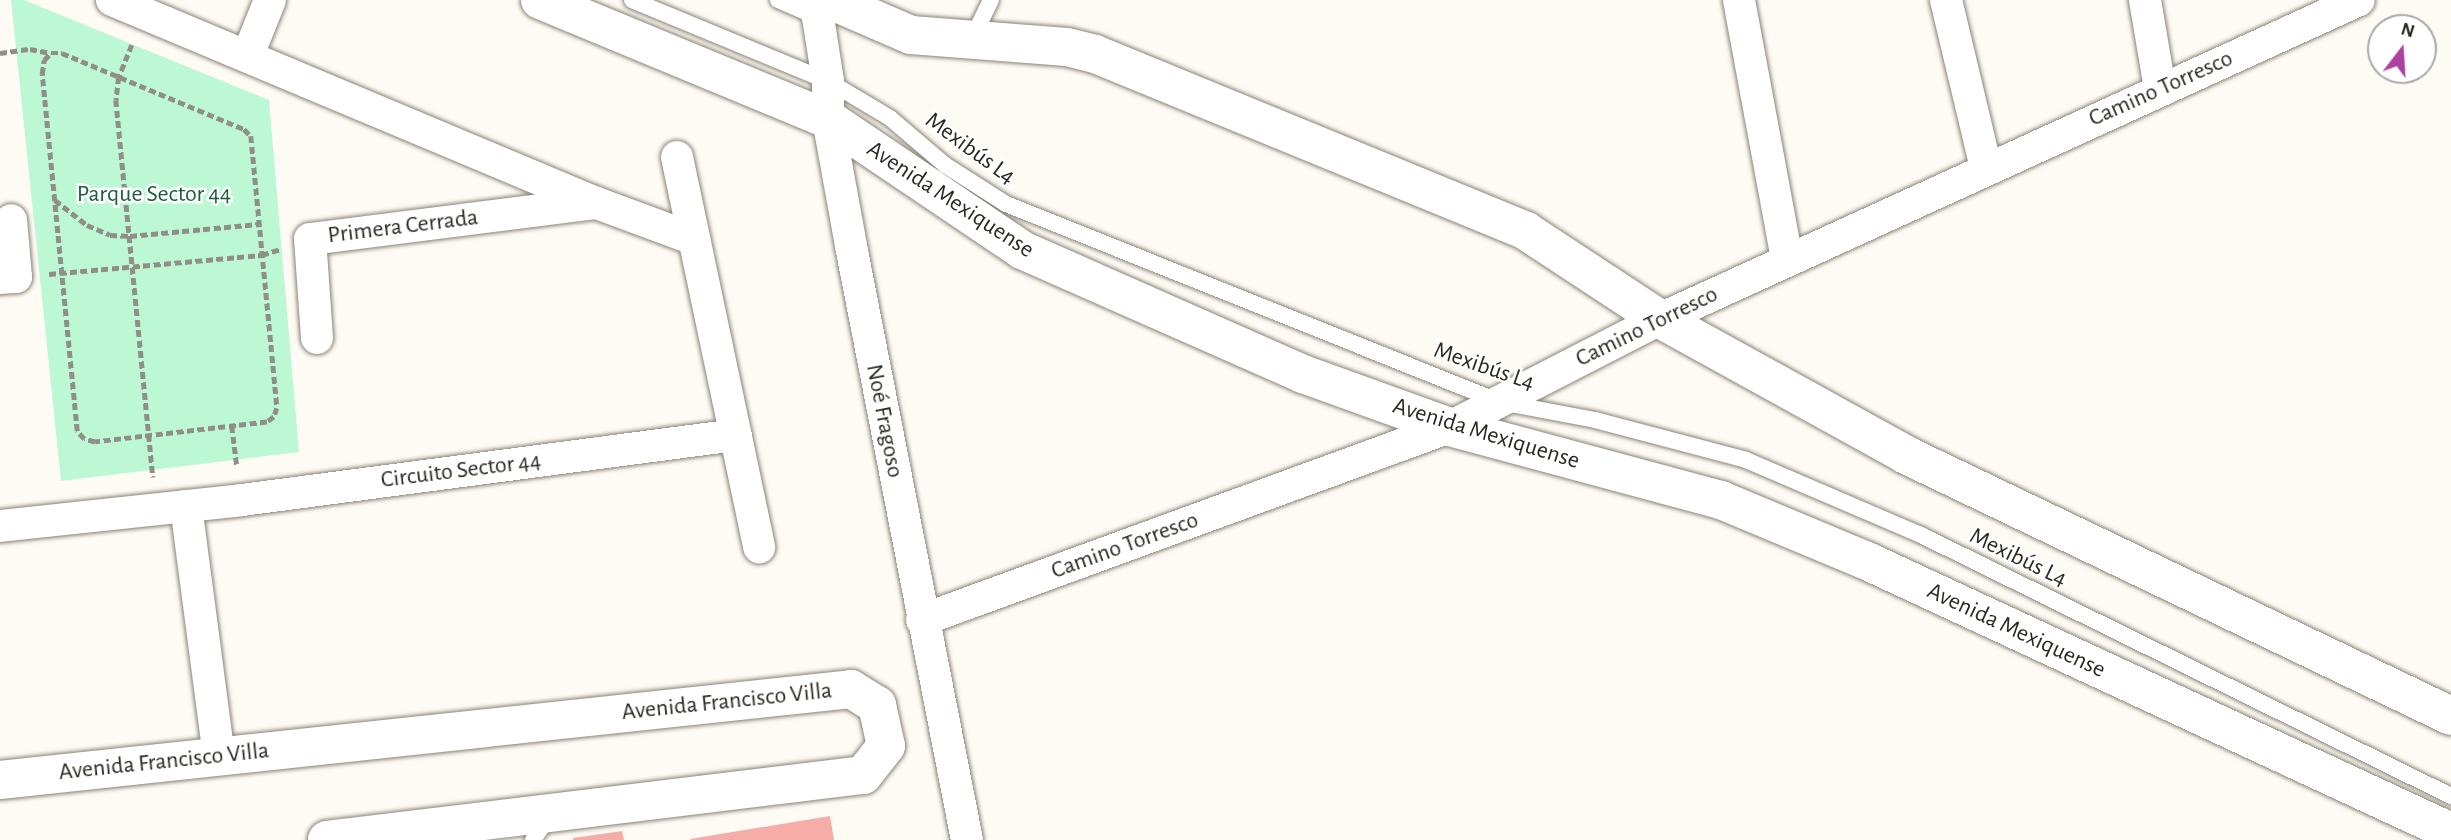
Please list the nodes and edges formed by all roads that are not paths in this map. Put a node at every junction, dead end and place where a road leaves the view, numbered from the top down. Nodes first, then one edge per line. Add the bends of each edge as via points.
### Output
1 (112, 0) edge
2 (270, 0) edge
3 (540, 0) edge
4 (632, 0) edge
5 (778, 0) edge
6 (990, 0) edge
7 (1739, 0) edge
8 (1946, 0) edge
9 (2145, 0) edge
10 (2359, 0) edge
11 (827, 12) edge
12 (972, 39) junction
13 (248, 55) junction
14 (828, 80) junction
15 (2161, 89) junction
16 (828, 119) junction
17 (677, 157) dead end
18 (1986, 168) junction
19 (594, 202) junction
20 (11, 220) dead end
21 (694, 239) junction
22 (1787, 260) junction
23 (8, 278) edge
24 (1606, 303) dead end
25 (1647, 328) junction
26 (317, 338) dead end
27 (1500, 402) junction
28 (1786, 408) dead end
29 (1450, 428) junction
30 (736, 435) junction
31 (171, 507) junction
32 (0, 526) edge
33 (759, 547) dead end
34 (922, 620) junction
35 (2451, 716) edge
36 (2451, 734) edge
37 (219, 755) junction
38 (0, 780) edge
39 (2451, 796) edge
40 (541, 827) edge
41 (2451, 832) edge
42 (327, 840) edge
43 (967, 840) edge

1 - 13 street
2 - 13 street
3 - 16 main road, Avenida Mexiquense
4 - 14 lane, Mexibús L4
5 - 11 lane
6 - 12 lane
7 - 22 street
8 - 18 street
9 - 15 street
10 - 15 street, Camino Torresco
11 - 12 main road via 911,35
11 - 14 street, Noé Fragoso
11 - 24 lane via 915,43 1083,60 1511,235 1563,267
12 - 25 main road via 1067,47 1095,54 1526,232
13 - 19 street
14 - 16 street, Noé Fragoso
14 - 27 lane, Mexibús L4 via 890,118 946,165 1006,204
15 - 18 street, Camino Torresco
16 - 29 main road, Avenida Mexiquense via 1021,250 1303,374
16 - 34 street, Noé Fragoso
17 - 21 street
18 - 22 street, Camino Torresco
19 - 21 street
19 - 26 street, Primera Cerrada via 310,239
20 - 23 street
21 - 30 street
22 - 25 street, Camino Torresco
25 - 27 street, Camino Torresco
25 - 35 main road
27 - 29 street, Camino Torresco
27 - 39 lane, Mexibús L4 via 1595,420 1746,460 1921,535
28 - 36 lane, Mexibús L4 via 1896,466
29 - 34 street, Camino Torresco
29 - 41 main road, Avenida Mexiquense via 1721,500 1867,561
30 - 31 street, Circuito Sector 44
30 - 33 street
31 - 32 street, Circuito Sector 44
31 - 37 street
34 - 43 street, Noé Fragoso
37 - 38 main road, Avenida Francisco Villa
37 - 40 main road, Avenida Francisco Villa via 851,689 877,705 886,746 863,775
40 - 42 main road, Avenida Francisco Villa

